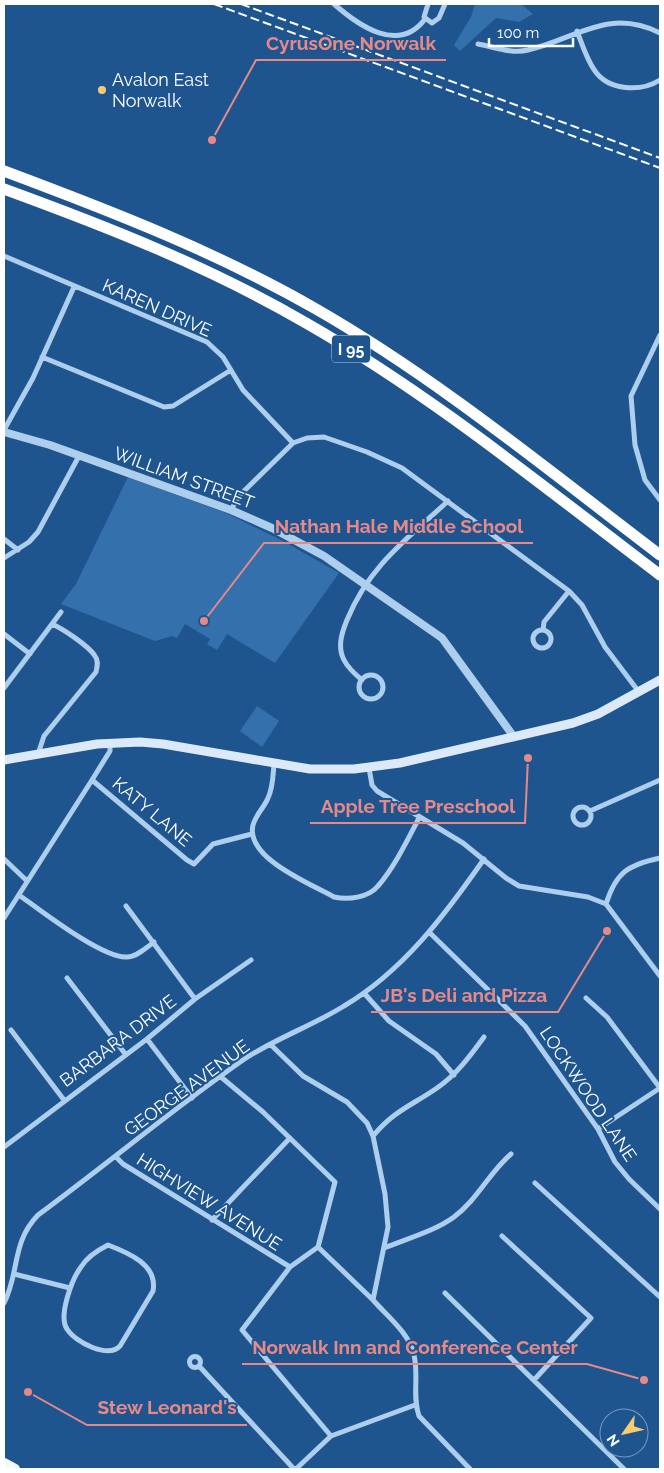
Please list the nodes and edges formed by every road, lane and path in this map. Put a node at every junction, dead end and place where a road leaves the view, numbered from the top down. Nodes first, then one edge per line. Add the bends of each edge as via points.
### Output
1 (334, 4) edge
2 (428, 4) edge
3 (445, 4) edge
4 (425, 19) junction
5 (577, 31) junction
6 (660, 33) edge
7 (478, 44) dead end
8 (660, 80) edge
9 (4, 171) edge
10 (4, 189) edge
11 (4, 256) edge
12 (74, 287) junction
13 (660, 335) edge
14 (42, 357) junction
15 (231, 370) junction
16 (4, 431) edge
17 (292, 443) junction
18 (79, 456) junction
19 (660, 500) edge
20 (448, 501) junction
21 (231, 510) junction
22 (4, 539) edge
23 (18, 550) junction
24 (660, 555) edge
25 (4, 558) edge
26 (660, 575) edge
27 (366, 584) junction
28 (569, 591) junction
29 (61, 612) dead end
30 (52, 624) junction
31 (543, 630) dead end
32 (4, 634) edge
33 (30, 654) junction
34 (362, 680) junction
35 (660, 680) edge
36 (4, 688) edge
37 (639, 693) junction
38 (514, 737) junction
39 (110, 743) junction
40 (38, 754) junction
41 (4, 760) edge
42 (274, 764) junction
43 (369, 768) junction
44 (92, 780) junction
45 (660, 780) edge
46 (590, 811) dead end
47 (419, 818) junction
48 (252, 834) junction
49 (660, 858) edge
50 (4, 859) edge
51 (484, 859) junction
52 (27, 881) junction
53 (18, 895) junction
54 (606, 904) junction
55 (126, 906) dead end
56 (4, 918) edge
57 (429, 932) junction
58 (154, 942) junction
59 (251, 960) dead end
60 (658, 969) edge
61 (660, 976) edge
62 (67, 978) dead end
63 (364, 994) junction
64 (586, 998) dead end
65 (195, 999) junction
66 (11, 1030) dead end
67 (484, 1037) dead end
68 (147, 1039) junction
69 (271, 1045) junction
70 (126, 1055) junction
71 (454, 1075) junction
72 (221, 1076) junction
73 (660, 1088) edge
74 (192, 1098) junction
75 (64, 1100) junction
76 (598, 1129) junction
77 (373, 1136) junction
78 (290, 1138) junction
79 (4, 1147) edge
80 (511, 1154) dead end
81 (116, 1157) junction
82 (535, 1183) dead end
83 (660, 1209) edge
84 (212, 1220) junction
85 (502, 1236) dead end
86 (318, 1247) junction
87 (384, 1248) junction
88 (290, 1267) junction
89 (14, 1274) junction
90 (70, 1288) junction
91 (445, 1293) dead end
92 (660, 1298) edge
93 (372, 1300) junction
94 (4, 1303) edge
95 (199, 1366) dead end
96 (534, 1380) junction
97 (415, 1405) junction
98 (331, 1436) junction
99 (4, 1463) edge
100 (15, 1469) edge
101 (295, 1469) edge
102 (470, 1469) edge
103 (624, 1469) edge

1 - 4 street via 359,24 391,35 403,36 415,31
2 - 4 street via 423,14
3 - 4 street via 437,21
5 - 6 street via 609,22 629,23
5 - 7 street via 526,51
5 - 8 street via 590,62 604,80 638,88
9 - 24 highway, I 95 via 191,245 316,309 450,397
10 - 26 highway, I 95 via 165,252 308,323 436,407
11 - 12 street, KAREN DRIVE
12 - 14 street
12 - 15 street, KAREN DRIVE via 207,342
13 - 19 street via 631,396 635,446 645,480
14 - 15 street via 164,407 173,406
14 - 16 street
15 - 17 street, KAREN DRIVE via 243,390
16 - 18 street, WILLIAM STREET
17 - 20 street via 324,437 367,452 402,468
17 - 21 street via 238,496
18 - 21 street, WILLIAM STREET
18 - 23 street via 43,525
20 - 27 street via 397,546
20 - 28 street
21 - 27 street, WILLIAM STREET via 303,544
22 - 23 street
23 - 25 street
27 - 34 street via 354,604 340,646 343,660
27 - 38 street, WILLIAM STREET via 442,638
28 - 31 street via 544,622
28 - 37 street via 582,605 605,647
29 - 30 street
30 - 33 street
30 - 40 street via 96,656 98,663 96,672 44,736
32 - 33 street
33 - 36 street
34 - 34 street via 360,691 366,697 373,699 380,695 383,688 379,678 368,676
35 - 37 main road
37 - 38 main road via 573,723
38 - 43 main road
39 - 40 main road
39 - 42 main road via 163,744
39 - 44 street via 110,751
40 - 41 main road
42 - 43 main road via 310,769
42 - 48 street via 269,796 256,817
43 - 47 street via 371,782 377,791
44 - 48 street, KATY LANE via 194,864 213,844
44 - 52 street
45 - 46 street
47 - 48 street via 378,887 344,899 334,897 269,860 261,853
47 - 51 street
49 - 54 street via 629,868 617,878
50 - 52 street
51 - 54 street via 519,886 588,897
51 - 57 street, GEORGE AVENUE
52 - 53 street
53 - 56 street
53 - 58 street via 78,936 120,957 132,956
54 - 60 street
55 - 58 street
57 - 63 street, GEORGE AVENUE
57 - 76 street, LOCKWOOD LANE via 525,1026
58 - 65 street
59 - 65 street, BARBARA DRIVE
60 - 61 street
62 - 70 street
63 - 69 street, GEORGE AVENUE
63 - 71 street via 389,1021 436,1054
64 - 73 street via 607,1017
65 - 68 street, BARBARA DRIVE
66 - 75 street
67 - 71 street
68 - 70 street, BARBARA DRIVE
68 - 74 street
69 - 72 street, GEORGE AVENUE via 245,1058
69 - 77 street via 303,1076 347,1102 366,1122
70 - 75 street, BARBARA DRIVE
71 - 77 street via 396,1112
72 - 74 street, GEORGE AVENUE
72 - 78 street
73 - 76 street
74 - 81 street, GEORGE AVENUE
75 - 79 street, BARBARA DRIVE
76 - 83 street, LOCKWOOD LANE via 615,1162
77 - 87 street via 387,1212
78 - 84 street
78 - 86 street via 335,1182
80 - 87 street via 495,1167 453,1218
81 - 84 street, HIGHVIEW AVENUE
81 - 89 street, GEORGE AVENUE via 27,1226 21,1238
82 - 92 street
84 - 88 street, HIGHVIEW AVENUE
85 - 96 street via 591,1318
86 - 88 street
86 - 93 street
87 - 93 street
88 - 98 street via 242,1330
89 - 90 street
89 - 94 street, GEORGE AVENUE
90 - 90 street via 81,1267 108,1245 147,1266 155,1282 154,1291 120,1346 108,1352 99,1351 67,1330 63,1321
91 - 96 street
93 - 97 street via 412,1346
95 - 101 street
96 - 103 street
97 - 98 street
97 - 102 street via 419,1416
98 - 101 street
99 - 100 main road

